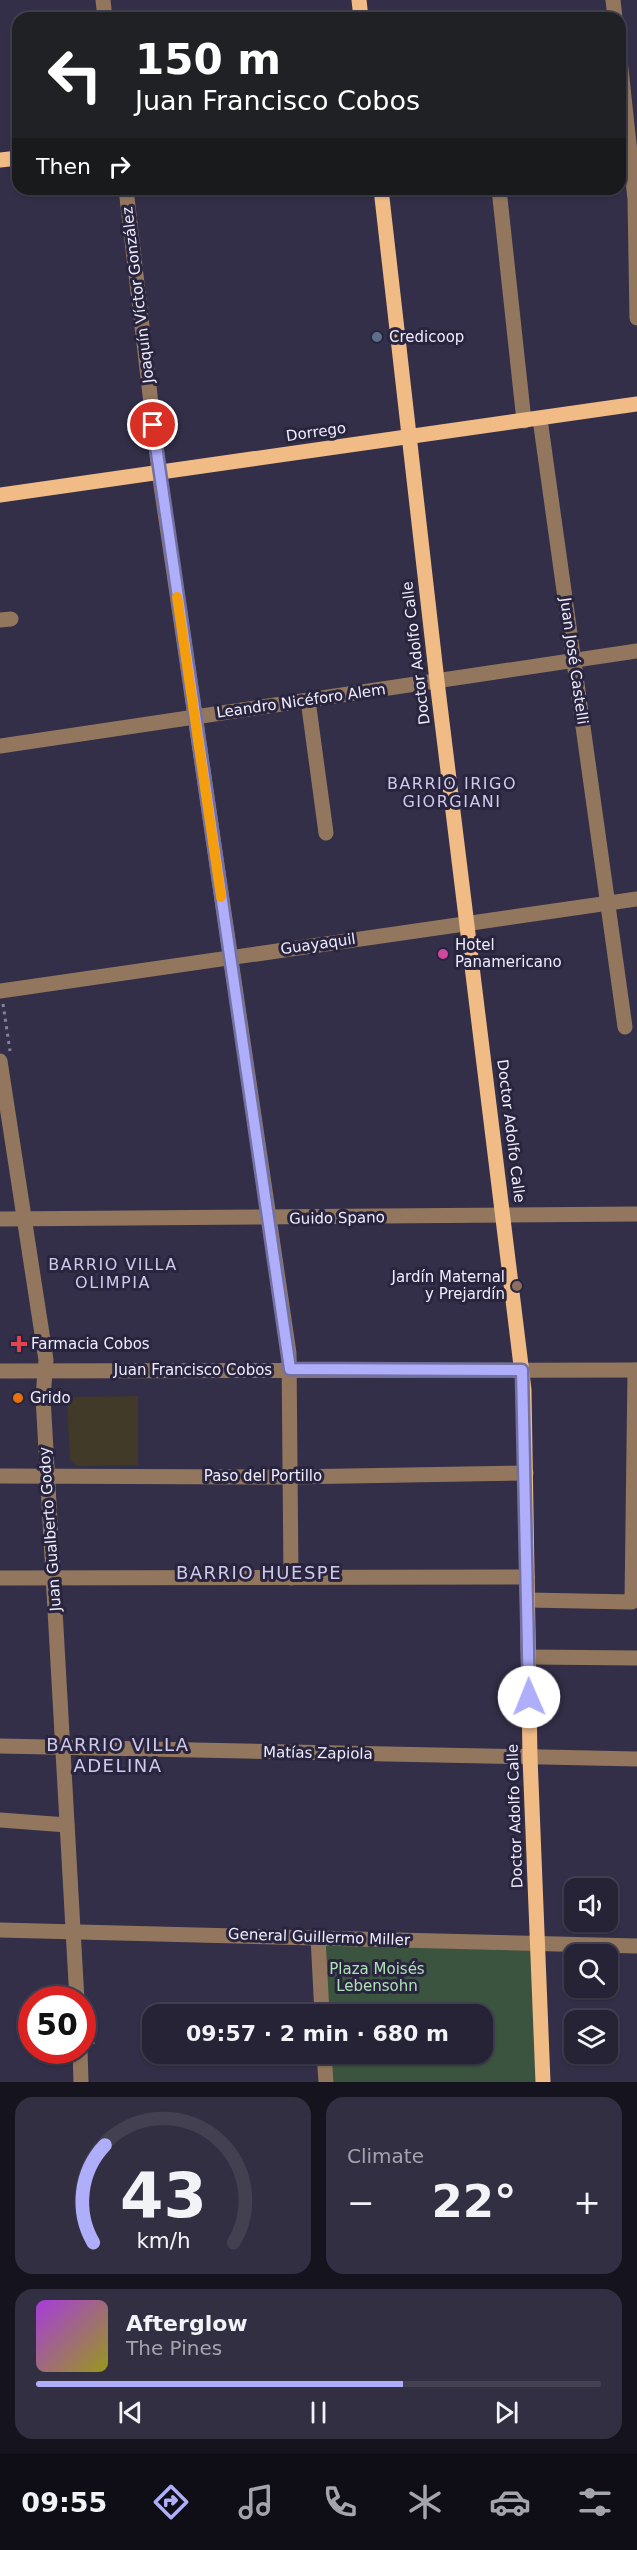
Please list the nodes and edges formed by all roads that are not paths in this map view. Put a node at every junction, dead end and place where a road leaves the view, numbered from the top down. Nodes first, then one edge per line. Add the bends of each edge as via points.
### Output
1 (626, 125) edge
2 (127, 195) edge
3 (382, 195) edge
4 (500, 195) edge
5 (637, 318) edge
6 (637, 404) edge
7 (540, 419) junction
8 (524, 421) junction
9 (410, 437) junction
10 (159, 472) junction
11 (0, 495) edge
12 (637, 651) edge
13 (573, 660) junction
14 (437, 681) junction
15 (308, 700) junction
16 (194, 717) junction
17 (0, 746) edge
18 (326, 833) dead end
19 (637, 899) edge
20 (608, 904) junction
21 (467, 924) junction
22 (230, 957) junction
23 (0, 991) edge
24 (625, 1027) dead end
25 (0, 1061) edge
26 (637, 1214) edge
27 (503, 1216) junction
28 (269, 1218) junction
29 (26, 1219) junction
30 (0, 1220) edge
31 (290, 1369) junction
32 (522, 1370) junction
33 (636, 1370) edge
34 (0, 1371) edge
35 (46, 1371) junction
36 (526, 1473) junction
37 (47, 1475) junction
38 (0, 1476) edge
39 (290, 1477) junction
40 (527, 1577) junction
41 (0, 1578) edge
42 (54, 1578) junction
43 (291, 1578) junction
44 (528, 1600) junction
45 (529, 1656) junction
46 (637, 1658) edge
47 (0, 1746) edge
48 (63, 1748) junction
49 (530, 1757) junction
50 (637, 1759) edge
51 (0, 1820) edge
52 (67, 1826) junction
53 (0, 1930) edge
54 (73, 1932) junction
55 (318, 1937) junction
56 (538, 1944) junction
57 (637, 1946) edge
58 (76, 1986) edge
59 (321, 2004) edge
60 (80, 2064) edge
61 (325, 2064) edge
62 (81, 2082) edge
63 (326, 2082) edge
64 (543, 2082) edge

1 - 5 street via 635,198
2 - 10 street, Joaquín Víctor González
3 - 9 main road, Doctor Adolfo Calle
4 - 8 street
6 - 7 main road, Dorrego
7 - 8 main road, Dorrego
7 - 13 street, Juan José Castelli
8 - 9 main road, Dorrego
9 - 10 main road, Dorrego
9 - 14 main road, Doctor Adolfo Calle
10 - 11 main road, Dorrego
10 - 16 street, Joaquín Víctor González
12 - 13 street, Leandro Nicéforo Alem
13 - 14 street, Leandro Nicéforo Alem
13 - 20 street, Juan José Castelli
14 - 15 street, Leandro Nicéforo Alem
14 - 21 main road, Doctor Adolfo Calle
15 - 16 street, Leandro Nicéforo Alem
15 - 18 street
16 - 17 street, Leandro Nicéforo Alem
16 - 22 street, Joaquín Víctor González
19 - 20 street, Guayaquil
20 - 21 street, Guayaquil
20 - 24 street, Juan José Castelli
21 - 22 street, Guayaquil
21 - 27 main road, Doctor Adolfo Calle
22 - 23 street, Guayaquil
22 - 28 street, Joaquín Víctor González
25 - 29 street, Juan Gualberto Godoy
26 - 27 street, Guido Spano
27 - 28 street, Guido Spano
27 - 32 main road, Doctor Adolfo Calle
28 - 29 street, Guido Spano
28 - 31 street, Joaquín Víctor González
29 - 30 street, Guido Spano
29 - 35 street, Juan Gualberto Godoy
31 - 32 street, Juan Francisco Cobos
31 - 35 street, Juan Francisco Cobos
31 - 39 street, Joaquín Víctor González
32 - 33 street, Juan Francisco Cobos
32 - 36 main road, Doctor Adolfo Calle
33 - 44 street via 632,1602
34 - 35 street, Juan Francisco Cobos
35 - 37 street, Juan Gualberto Godoy via 43,1397
36 - 39 street, Paso del Portillo
36 - 40 main road, Doctor Adolfo Calle
37 - 38 street, Paso del Portillo
37 - 39 street, Paso del Portillo
37 - 42 street, Juan Gualberto Godoy
39 - 43 street, Joaquín Víctor González
40 - 43 street
40 - 44 main road, Doctor Adolfo Calle
41 - 42 street
42 - 43 street
42 - 48 street, Juan Gualberto Godoy
44 - 45 main road, Doctor Adolfo Calle
45 - 46 street
45 - 49 main road, Doctor Adolfo Calle
47 - 48 street, Matías Zapiola
48 - 49 street, Matías Zapiola
48 - 52 street, Juan Gualberto Godoy
49 - 50 street, Matías Zapiola
49 - 56 main road, Doctor Adolfo Calle
51 - 52 street
52 - 54 street, Juan Gualberto Godoy
53 - 54 street, General Guillermo Miller
54 - 55 street, General Guillermo Miller
54 - 58 street, Juan Gualberto Godoy
55 - 56 street, General Guillermo Miller
55 - 59 street
56 - 57 street, General Guillermo Miller
56 - 64 main road, Doctor Adolfo Calle
60 - 62 street
61 - 63 street

